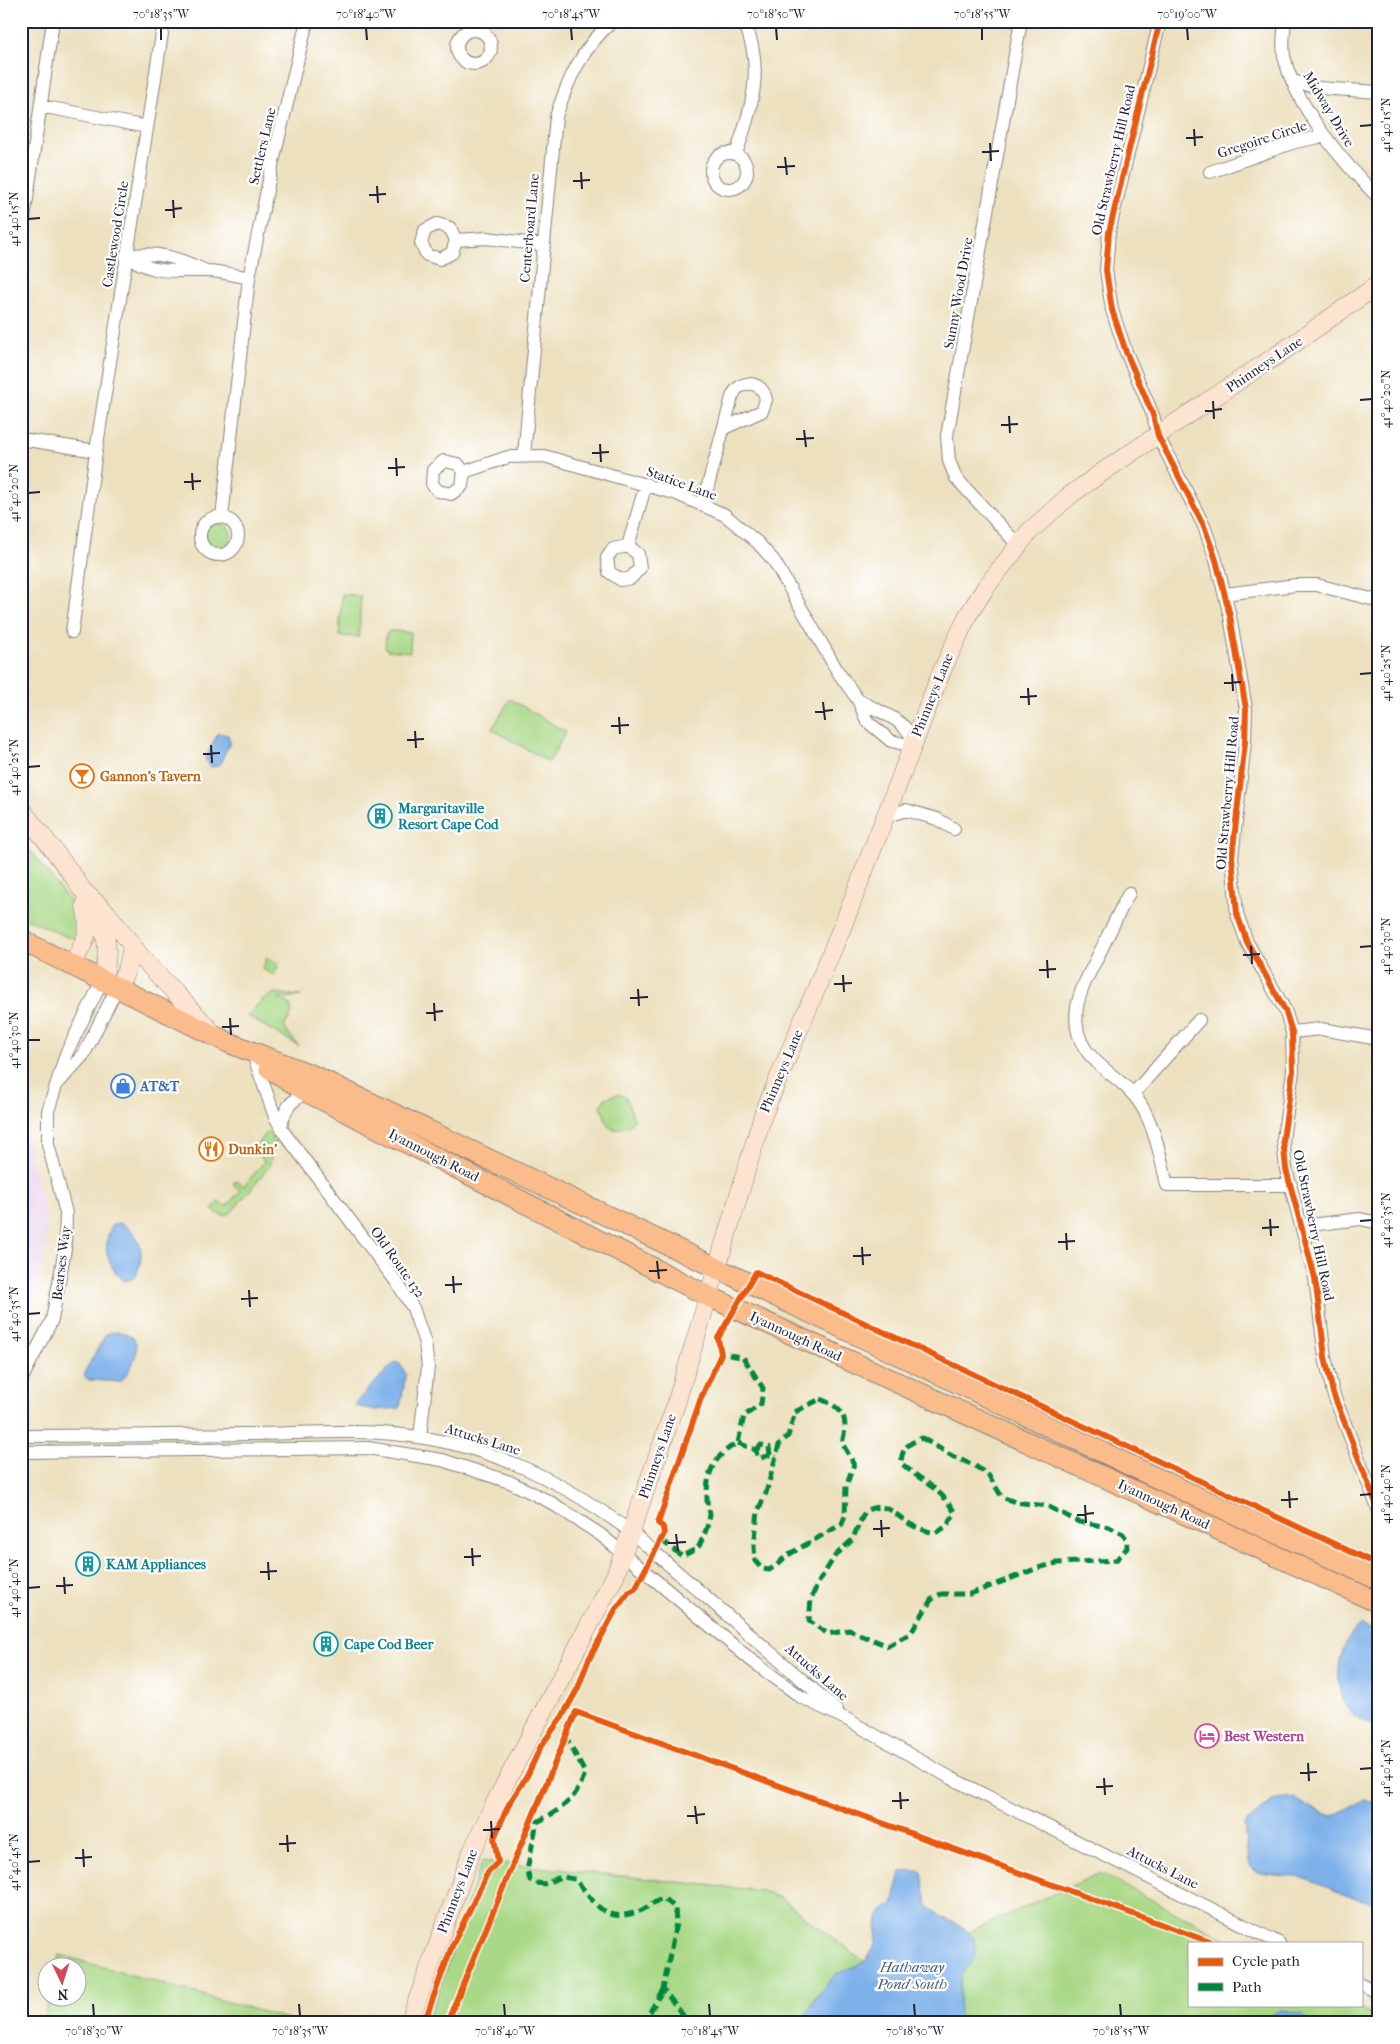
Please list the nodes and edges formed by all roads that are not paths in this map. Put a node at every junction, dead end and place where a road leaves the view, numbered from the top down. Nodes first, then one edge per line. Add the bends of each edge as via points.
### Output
1 (53, 21) edge
2 (164, 21) edge
3 (307, 21) edge
4 (743, 21) edge
5 (1021, 21) edge
6 (1160, 21) edge
7 (1284, 21) edge
8 (611, 22) edge
9 (1293, 80) junction
10 (1379, 92) edge
11 (41, 106) junction
12 (147, 127) junction
13 (1324, 136) junction
14 (736, 154) dead end
15 (1210, 172) dead end
16 (1379, 198) edge
17 (21, 239) edge
18 (456, 240) dead end
19 (543, 245) junction
20 (126, 256) junction
21 (249, 278) junction
22 (1379, 284) edge
23 (724, 428) dead end
24 (1158, 436) junction
25 (21, 439) edge
26 (96, 451) junction
27 (524, 455) junction
28 (464, 472) dead end
29 (646, 484) junction
30 (703, 504) junction
31 (222, 517) dead end
32 (1018, 545) junction
33 (628, 546) dead end
34 (1225, 594) junction
35 (1378, 598) edge
36 (72, 632) dead end
37 (858, 700) junction
38 (914, 741) junction
39 (21, 808) edge
40 (884, 817) junction
41 (954, 829) dead end
42 (80, 888) junction
43 (1129, 892) dead end
44 (21, 940) edge
45 (132, 946) junction
46 (72, 965) junction
47 (109, 984) junction
48 (1199, 1020) dead end
49 (1292, 1032) junction
50 (221, 1039) junction
51 (1379, 1039) edge
52 (255, 1060) junction
53 (58, 1083) junction
54 (307, 1092) junction
55 (1133, 1094) junction
56 (281, 1127) junction
57 (1291, 1184) junction
58 (1379, 1223) edge
59 (1302, 1226) junction
60 (716, 1267) junction
61 (708, 1296) junction
62 (21, 1380) edge
63 (21, 1436) edge
64 (420, 1437) junction
65 (21, 1452) edge
66 (1379, 1511) edge
67 (631, 1532) junction
68 (624, 1552) junction
69 (1379, 1580) edge
70 (1379, 1603) edge
71 (848, 1720) junction
72 (1277, 1942) edge
73 (1362, 1984) edge
74 (1379, 1993) edge
75 (409, 2023) edge

1 - 11 street
2 - 12 street, Castlewood Circle
3 - 21 street, Settlers Lane
4 - 14 street via 754,51 755,80
5 - 32 street, Sunny Wood Drive via 947,436 949,461 956,478
6 - 24 street, Old Strawberry Hill Road via 1120,182 1106,255 1115,318
7 - 9 street, Midway Drive via 1284,55
8 - 19 street, Centerboard Lane via 576,66 556,117
9 - 10 street via 1309,86
9 - 13 street, Midway Drive
11 - 12 street
11 - 17 street
12 - 20 street, Castlewood Circle
13 - 15 street, Gregoire Circle via 1295,142
13 - 16 street, Midway Drive via 1344,163
18 - 19 street via 488,238
19 - 27 street, Centerboard Lane
20 - 21 street via 147,253 178,258 207,271
20 - 26 street, Castlewood Circle
21 - 31 street, Settlers Lane
22 - 24 main road, Phinneys Lane
23 - 30 street
24 - 32 main road, Phinneys Lane via 1070,496 1028,532
24 - 34 street, Old Strawberry Hill Road via 1204,526
25 - 26 street
26 - 36 street, Castlewood Circle
27 - 28 street, Statice Lane
27 - 29 street, Statice Lane via 544,456
29 - 30 street, Statice Lane
29 - 33 street
30 - 37 street, Statice Lane via 742,528 774,560
32 - 38 main road, Phinneys Lane via 968,615 948,655
34 - 35 street via 1296,585
34 - 49 street, Old Strawberry Hill Road via 1246,710 1233,841 1235,899 1247,942 1284,1010
37 - 38 street, Statice Lane via 902,723
37 - 38 street, Statice Lane via 867,721 886,738 904,744
38 - 40 main road, Phinneys Lane
39 - 42 main road, Bearses Way
40 - 41 street via 906,810 937,819
40 - 60 main road, Phinneys Lane via 843,925 763,1115
42 - 45 main road, Bearses Way via 107,912
42 - 46 main road via 89,927
42 - 47 main road, Bearses Way via 104,931
43 - 55 street via 1082,989 1077,1020 1089,1054
44 - 46 main road, Iyannough Road
45 - 47 main road, Bearses Way via 128,967
45 - 50 main road
46 - 47 main road, Iyannough Road
47 - 50 main road, Iyannough Road
47 - 53 street, Bearses Way via 66,1054
47 - 53 street, Bearses Way via 84,1054
48 - 55 street
49 - 51 street via 1320,1029
49 - 57 street, Old Strawberry Hill Road via 1294,1063 1283,1139
50 - 52 main road, Iyannough Road
50 - 60 main road, Iyannough Road via 314,1076
52 - 54 main road, Iyannough Road
52 - 56 street, Old Route 132
53 - 62 street, Bearses Way via 48,1111 47,1136 66,1213 65,1249 52,1320
54 - 56 street via 293,1099
54 - 61 main road, Iyannough Road
55 - 57 street via 1147,1115 1167,1184
56 - 64 street, Old Route 132 via 306,1166 413,1308 425,1343 428,1368
57 - 59 street, Old Strawberry Hill Road
58 - 59 street via 1360,1219
59 - 66 street, Old Strawberry Hill Road via 1315,1278 1333,1393
60 - 61 main road, Phinneys Lane
60 - 69 main road, Iyannough Road via 1153,1477
61 - 67 main road, Phinneys Lane via 675,1407
61 - 70 main road, Iyannough Road
63 - 64 street, Attucks Lane via 360,1432
64 - 67 street, Attucks Lane via 477,1451 539,1473 587,1500
65 - 68 street, Attucks Lane via 344,1447 416,1454 466,1466 532,1492
67 - 68 main road, Phinneys Lane
67 - 71 street, Attucks Lane
68 - 71 street, Attucks Lane via 776,1679 801,1697
68 - 75 main road, Phinneys Lane via 606,1594 472,1851
71 - 72 street, Attucks Lane via 950,1778
73 - 74 street

